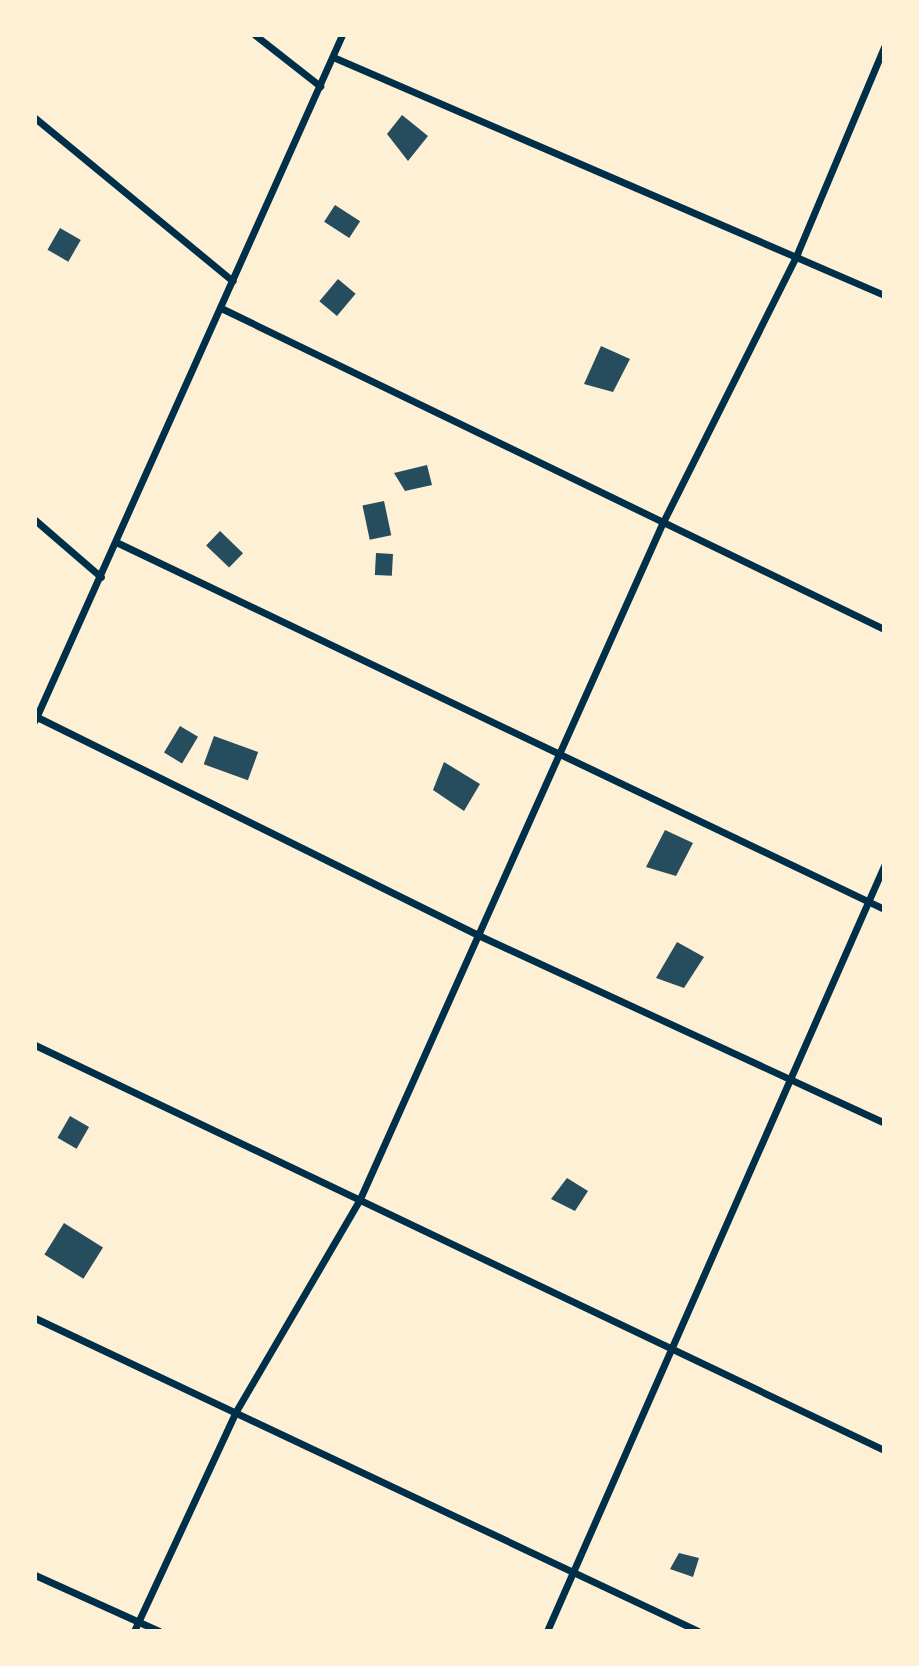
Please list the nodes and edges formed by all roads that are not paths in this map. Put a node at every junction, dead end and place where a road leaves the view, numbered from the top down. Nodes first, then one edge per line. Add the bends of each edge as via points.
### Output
1 (255, 35) edge
2 (342, 35) edge
3 (884, 47) edge
4 (333, 57) junction
5 (320, 86) junction
6 (35, 118) edge
7 (796, 254) junction
8 (233, 281) junction
9 (884, 295) edge
10 (223, 309) junction
11 (35, 520) edge
12 (662, 524) junction
13 (116, 542) junction
14 (101, 577) junction
15 (884, 629) edge
16 (36, 719) edge
17 (562, 757) junction
18 (884, 866) edge
19 (868, 901) junction
20 (884, 909) edge
21 (478, 936) junction
22 (35, 1045) edge
23 (786, 1078) junction
24 (884, 1123) edge
25 (359, 1201) junction
26 (35, 1318) edge
27 (672, 1348) junction
28 (235, 1413) junction
29 (884, 1450) edge
30 (573, 1571) junction
31 (35, 1574) edge
32 (138, 1622) junction
33 (134, 1631) edge
34 (159, 1631) edge
35 (547, 1631) edge
36 (698, 1631) edge

1 - 5 street
2 - 4 street
3 - 7 street
4 - 5 street
4 - 7 street
5 - 8 street
6 - 8 street
7 - 9 street
7 - 12 street
8 - 10 street
10 - 12 street
10 - 13 street
11 - 14 street
12 - 15 street
12 - 17 street
13 - 14 street
13 - 17 street
14 - 16 street
16 - 21 street
17 - 19 street
17 - 21 street
18 - 19 street
19 - 20 street
19 - 23 street
21 - 23 street
21 - 25 street
22 - 25 street
23 - 24 street
23 - 27 street
25 - 27 street
25 - 28 street
26 - 28 street
27 - 29 street
27 - 30 street
28 - 30 street
28 - 32 street
30 - 35 street
30 - 36 street
31 - 32 street
32 - 33 street
32 - 34 street

